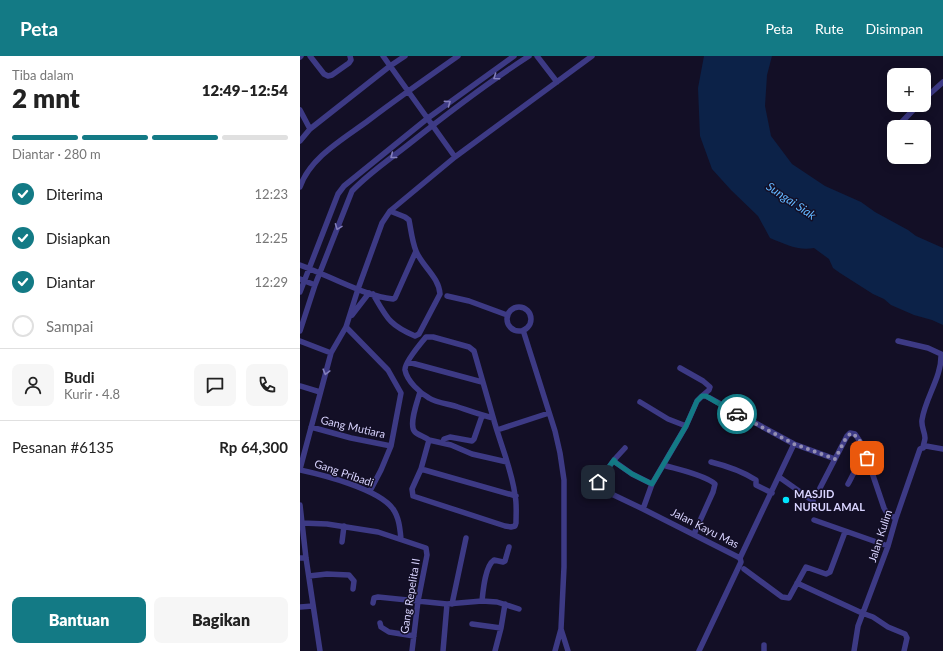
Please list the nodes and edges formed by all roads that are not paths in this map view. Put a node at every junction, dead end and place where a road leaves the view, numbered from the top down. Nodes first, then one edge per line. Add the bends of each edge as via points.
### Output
1 (310, 56) edge
2 (350, 56) edge
3 (383, 56) edge
4 (405, 56) edge
5 (458, 56) edge
6 (514, 56) edge
7 (529, 56) edge
8 (536, 56) edge
9 (592, 56) edge
10 (390, 66) junction
11 (556, 82) junction
12 (943, 82) edge
13 (408, 91) junction
14 (931, 93) edge
15 (300, 110) edge
16 (911, 112) edge
17 (428, 118) junction
18 (904, 120) edge
19 (433, 125) junction
20 (310, 129) junction
21 (300, 141) edge
22 (455, 157) junction
23 (344, 186) junction
24 (300, 187) edge
25 (352, 191) junction
26 (390, 211) junction
27 (416, 251) junction
28 (300, 265) edge
29 (309, 268) junction
30 (320, 273) junction
31 (302, 280) edge
32 (315, 285) junction
33 (358, 289) junction
34 (300, 292) edge
35 (371, 294) junction
36 (447, 296) dead end
37 (507, 315) junction
38 (350, 319) junction
39 (301, 327) edge
40 (346, 327) junction
41 (523, 330) junction
42 (300, 341) edge
43 (898, 341) dead end
44 (331, 353) junction
45 (408, 362) junction
46 (680, 368) dead end
47 (482, 382) junction
48 (300, 386) edge
49 (320, 392) junction
50 (420, 392) junction
51 (702, 396) junction
52 (640, 402) dead end
53 (549, 413) junction
54 (482, 416) junction
55 (493, 418) junction
56 (686, 426) junction
57 (312, 427) junction
58 (497, 430) junction
59 (429, 440) junction
60 (443, 443) junction
61 (794, 444) junction
62 (391, 446) junction
63 (625, 448) dead end
64 (923, 448) junction
65 (943, 449) edge
66 (867, 458) junction
67 (835, 459) junction
68 (614, 460) junction
69 (507, 462) junction
70 (711, 462) dead end
71 (663, 465) junction
72 (300, 469) edge
73 (421, 469) junction
74 (779, 477) junction
75 (652, 484) junction
76 (848, 484) dead end
77 (820, 488) dead end
78 (370, 491) junction
79 (772, 493) junction
80 (516, 496) junction
81 (813, 501) dead end
82 (300, 505) edge
83 (644, 509) junction
84 (896, 518) junction
85 (814, 520) dead end
86 (302, 523) junction
87 (344, 526) junction
88 (845, 532) junction
89 (694, 534) junction
90 (466, 538) dead end
91 (401, 539) junction
92 (342, 542) dead end
93 (888, 546) junction
94 (509, 547) dead end
95 (303, 558) edge
96 (740, 558) junction
97 (744, 569) dead end
98 (309, 576) junction
99 (797, 583) junction
100 (353, 589) dead end
101 (418, 601) junction
102 (482, 602) junction
103 (373, 603) dead end
104 (449, 604) junction
105 (505, 604) junction
106 (313, 606) junction
107 (300, 607) edge
108 (519, 609) dead end
109 (862, 613) junction
110 (380, 623) dead end
111 (472, 624) dead end
112 (502, 628) junction
113 (561, 629) junction
114 (414, 636) junction
115 (320, 651) edge
116 (412, 651) edge
117 (442, 651) edge
118 (495, 651) edge
119 (556, 651) edge
120 (568, 651) edge
121 (699, 651) edge
122 (854, 651) edge
123 (904, 651) edge

1 - 2 street via 328,76 349,63
3 - 10 street
4 - 10 street
5 - 13 street
17 -> 6 street
7 -> 19 street
8 - 11 street
9 - 11 street
10 - 13 street
10 - 20 street
11 - 22 street
12 - 14 street
13 - 17 street
13 - 24 street via 329,150 303,177
15 - 20 street
16 - 18 street
17 - 19 street
17 - 23 street
19 - 22 street
19 -> 25 street
20 - 21 street
22 - 26 street
23 - 25 street
23 - 29 street via 338,194
25 -> 30 street
26 - 27 street via 409,220
26 - 33 street via 382,224
27 - 35 street via 394,299
27 - 35 street via 439,287 440,294 417,336 400,329 388,320
28 - 29 street
29 - 30 street
29 - 31 street
30 - 32 street
30 - 33 street
31 - 32 street
31 - 34 street
32 - 39 street
33 - 35 street
33 - 38 street
35 - 38 street
36 - 37 street
37 - 41 street via 509,326 517,331
37 - 41 street via 516,307 522,306 527,309 531,314 531,322 528,328
38 - 40 street
40 - 44 street
40 - 62 street via 388,370 400,389 401,397
41 - 53 street
42 - 44 street
43 - 64 street via 941,354 922,421 925,438
44 -> 49 street
45 - 47 street
45 - 47 street via 426,337 433,337 474,350
45 - 50 street via 405,371
46 - 51 street via 710,387
47 - 55 street
48 - 49 street
49 - 57 street
50 - 54 street via 430,399
50 - 59 street via 413,427 415,432
51 - 56 street via 697,401
51 - 61 street
52 - 56 street via 668,419
53 - 58 street
53 - 113 street via 564,480
54 - 55 street
54 - 60 street via 472,441 450,437 444,439
55 - 58 street
56 - 71 street
57 - 62 street, Gang Mutiara
57 - 72 street
58 - 69 street
59 - 60 street
59 - 73 street
60 - 69 street via 472,454
61 - 67 street
61 - 74 street
62 - 78 street
63 - 68 street
64 - 65 street via 926,446
64 - 84 street, Jalan Kulim via 920,449
66 - 67 street via 859,439 851,433
66 - 76 street via 857,467
66 - 84 street via 884,508 888,515
67 - 77 street
68 - 75 street via 632,474
68 - 83 street, Jalan Kayu Mas via 597,487
69 - 80 street
70 - 79 street via 750,476 756,480 756,485
71 - 75 street
71 - 89 street via 715,484
72 - 78 street, Gang Pribadi
73 - 80 street
73 - 80 street via 412,489 413,496 505,526 515,526
74 - 79 street
74 - 81 street
75 - 83 street
78 - 91 street, Gang Pribadi via 393,509
79 - 96 street
82 - 86 street
83 - 89 street, Jalan Kayu Mas
84 - 93 street, Jalan Kulim
85 - 88 street
86 - 87 street
86 - 95 street
87 - 91 street
87 - 92 street
88 - 93 street
88 - 99 street via 830,572 826,574 806,567
89 - 96 street, Jalan Kayu Mas
90 - 104 street
91 - 101 street, Gang Repelita II via 426,548 427,555
93 - 109 street, Jalan Kulim
94 - 102 street via 505,561 494,560 490,563
95 - 98 street
96 - 121 street, Jalan Kayu Mas
97 - 99 street via 782,597 789,598
98 - 100 street via 347,575 352,578
98 - 106 street
99 - 109 street
101 - 103 street via 378,597 374,598
101 - 104 street
101 - 114 street, Gang Repelita II
102 - 104 street
102 - 105 street
104 - 117 street
105 - 108 street
105 - 112 street
106 - 107 street
106 - 115 street
109 - 122 street, Jalan Kulim
109 - 123 street via 906,634
110 - 114 street via 385,630
111 - 112 street
112 - 118 street
113 - 119 street
113 - 120 street
114 - 116 street, Gang Repelita II

